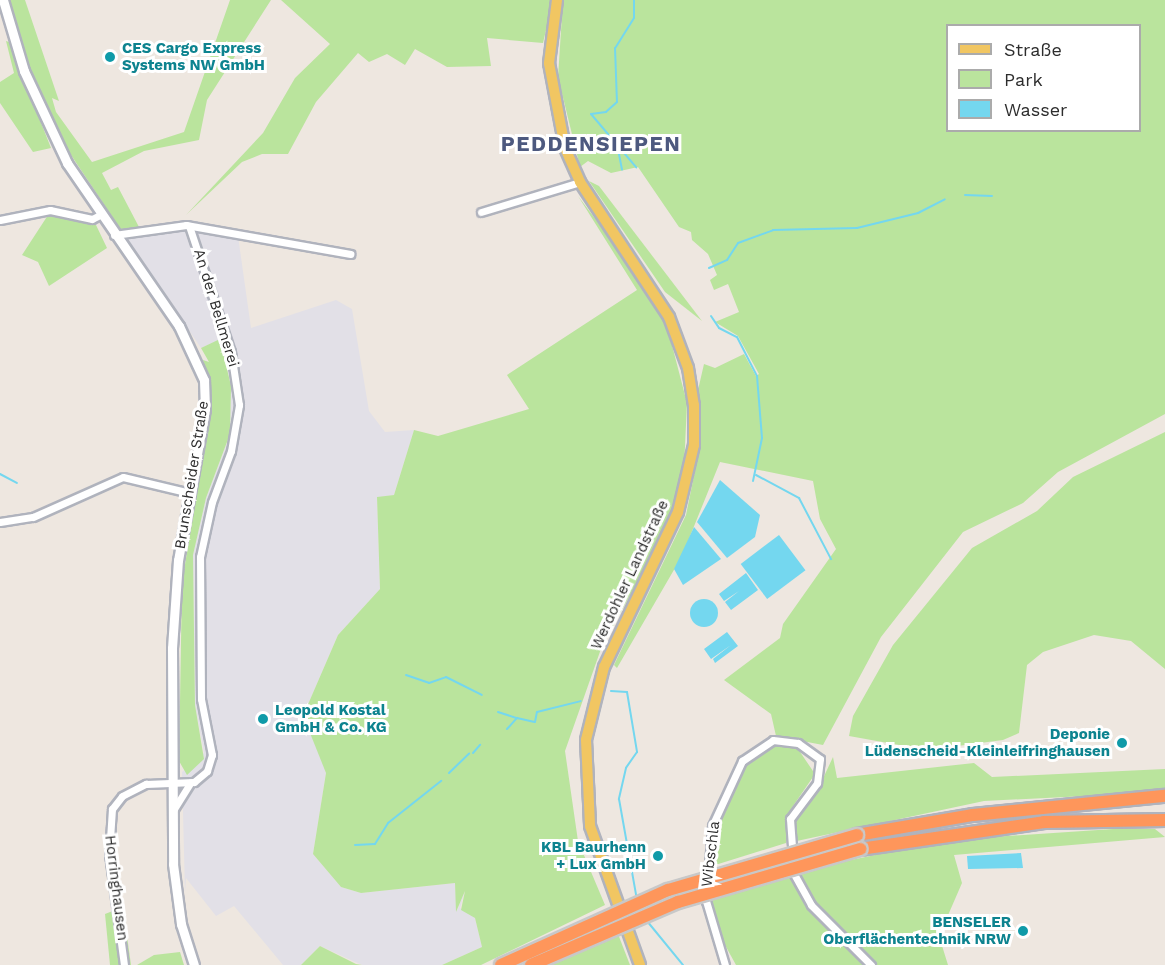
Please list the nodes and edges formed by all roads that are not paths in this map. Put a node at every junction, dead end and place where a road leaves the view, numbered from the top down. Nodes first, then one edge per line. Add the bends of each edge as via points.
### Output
1 (3, 0) edge
2 (557, 0) edge
3 (580, 182) junction
4 (481, 212) dead end
5 (99, 215) junction
6 (0, 220) edge
7 (189, 226) junction
8 (114, 235) junction
9 (350, 254) dead end
10 (189, 493) junction
11 (0, 522) edge
12 (172, 783) junction
13 (190, 783) junction
14 (1165, 796) edge
15 (1082, 804) junction
16 (1165, 804) edge
17 (171, 815) junction
18 (1084, 820) junction
19 (1165, 820) edge
20 (1165, 828) edge
21 (124, 965) edge
22 (194, 965) edge
23 (501, 965) edge
24 (531, 965) edge
25 (640, 965) edge
26 (725, 965) edge
27 (871, 965) edge

1 - 5 main road, Brunscheider Straße via 42,116
2 - 3 main road, Werdohler Landstraße via 549,37 551,84 561,137
3 - 4 street
3 - 25 main road, Werdohler Landstraße via 669,317 688,368 694,405 694,445 678,512 604,667 586,740 590,826
5 - 6 street via 92,219 50,210
5 - 8 main road, Brunscheider Straße
7 - 8 street
7 - 9 street, An der Bellmerei
7 - 13 street, An der Bellmerei via 231,352 239,405 231,451 201,544 201,699 212,755 202,777
8 - 10 main road, Brunscheider Straße via 179,326 200,367 205,409
10 - 11 street via 123,477 41,514
10 - 12 main road, Brunscheider Straße via 175,608
12 - 13 street
12 - 17 main road, Brunscheider Straße
12 - 21 street, Horringhausen via 146,784 122,796 108,825
13 - 17 street, An der Bellmerei
14 - 15 highway
15 - 16 highway
15 - 23 highway, bridge via 857,835 668,890
17 - 22 main road, Brunscheider Straße via 174,883
18 - 19 highway
18 - 20 highway
18 - 24 highway, bridge via 860,849 678,902
26 - 27 street, Wibschla via 706,900 712,826 742,761 773,740 798,743 820,759 817,783 790,819 794,874 811,904

